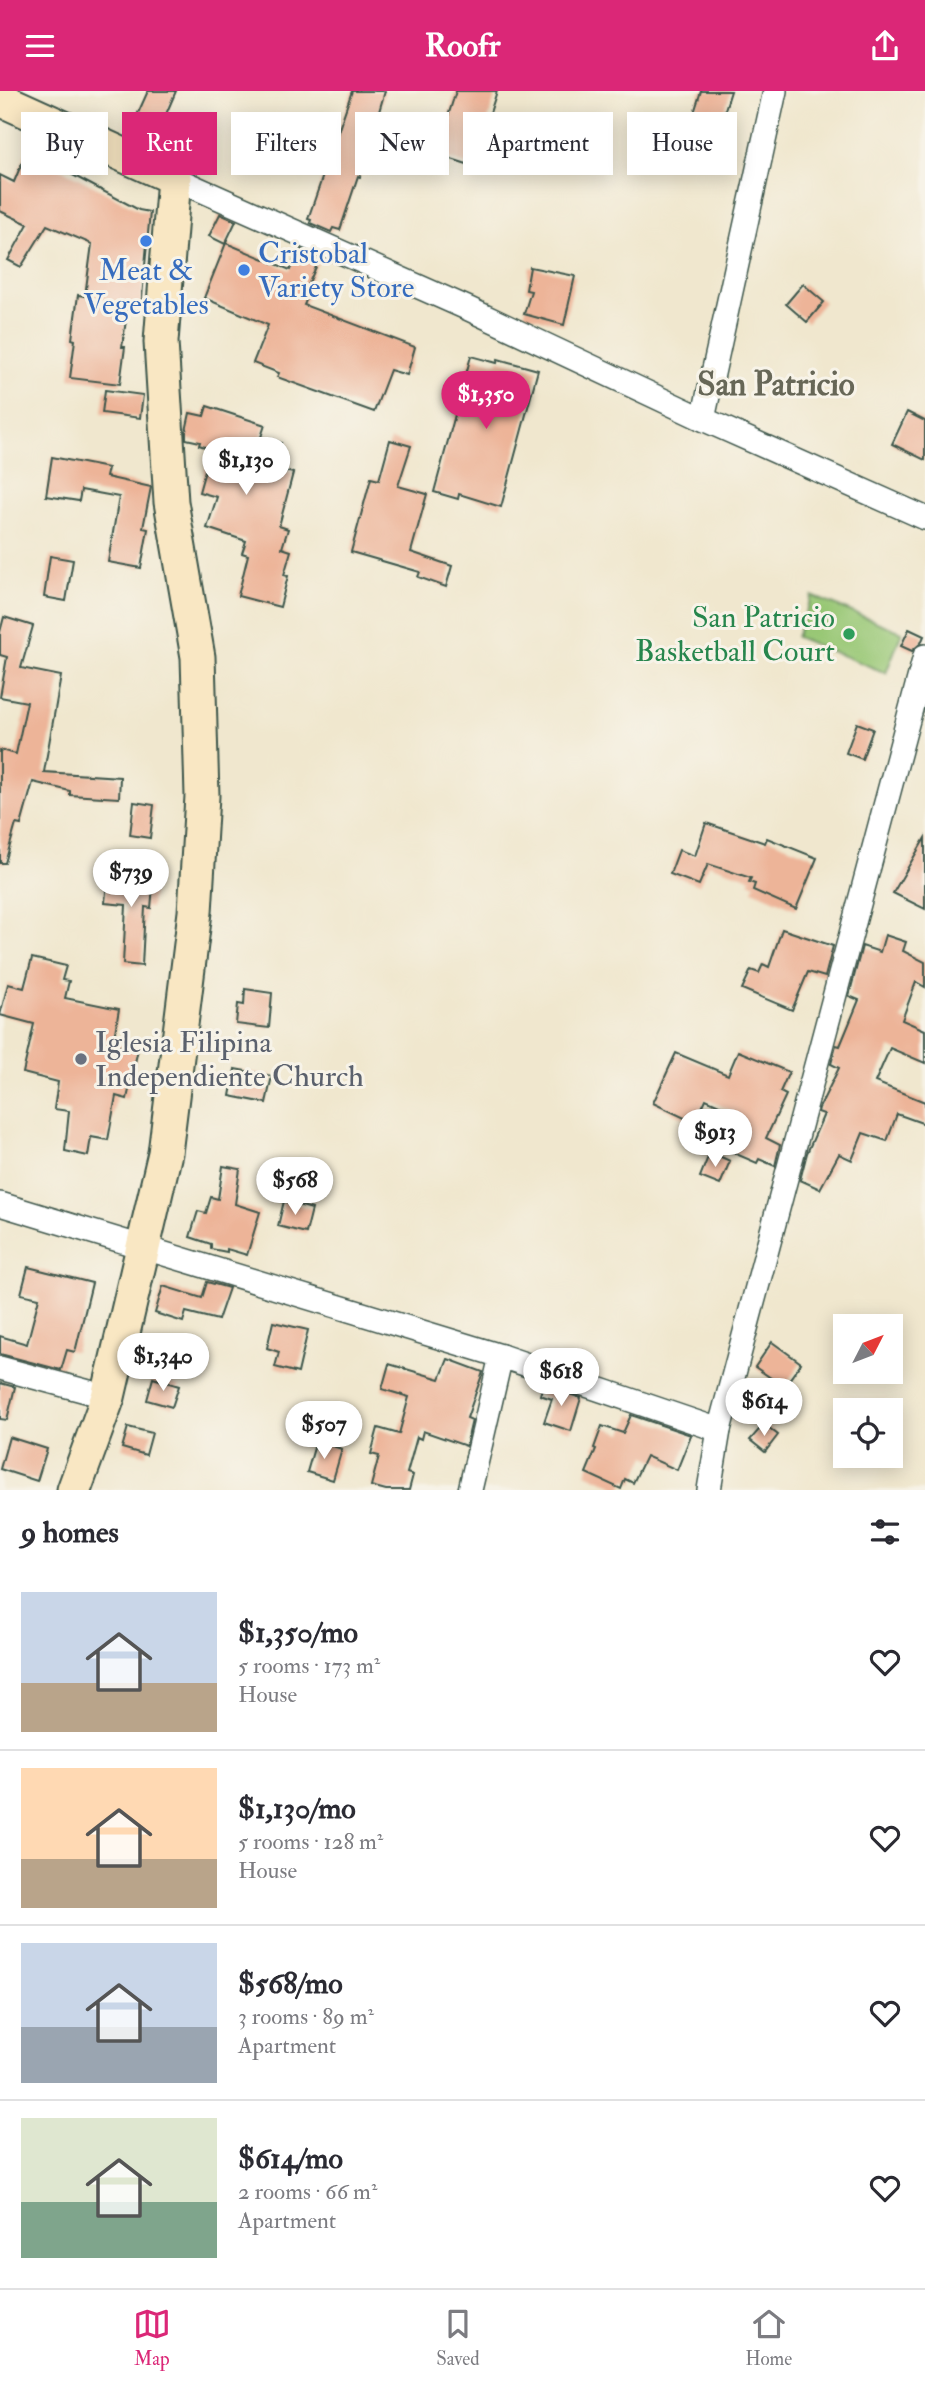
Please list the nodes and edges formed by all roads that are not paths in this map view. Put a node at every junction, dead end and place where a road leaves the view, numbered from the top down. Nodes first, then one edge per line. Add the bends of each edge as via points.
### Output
1 (775, 91) edge
2 (0, 99) edge
3 (174, 178) junction
4 (703, 419) junction
5 (925, 518) edge
6 (925, 656) edge
7 (0, 1204) edge
8 (145, 1247) junction
9 (501, 1356) junction
10 (0, 1368) edge
11 (108, 1397) junction
12 (719, 1430) junction
13 (74, 1490) edge
14 (470, 1490) edge
15 (709, 1490) edge

1 - 4 street
2 - 3 street
3 - 4 street
3 - 8 street via 161,342 171,502 198,657 202,796 195,912 165,1153
4 - 5 street
6 - 12 street
7 - 8 street
8 - 9 street
8 - 11 street
9 - 12 street
9 - 14 street
10 - 11 street
11 - 13 street
12 - 15 street

